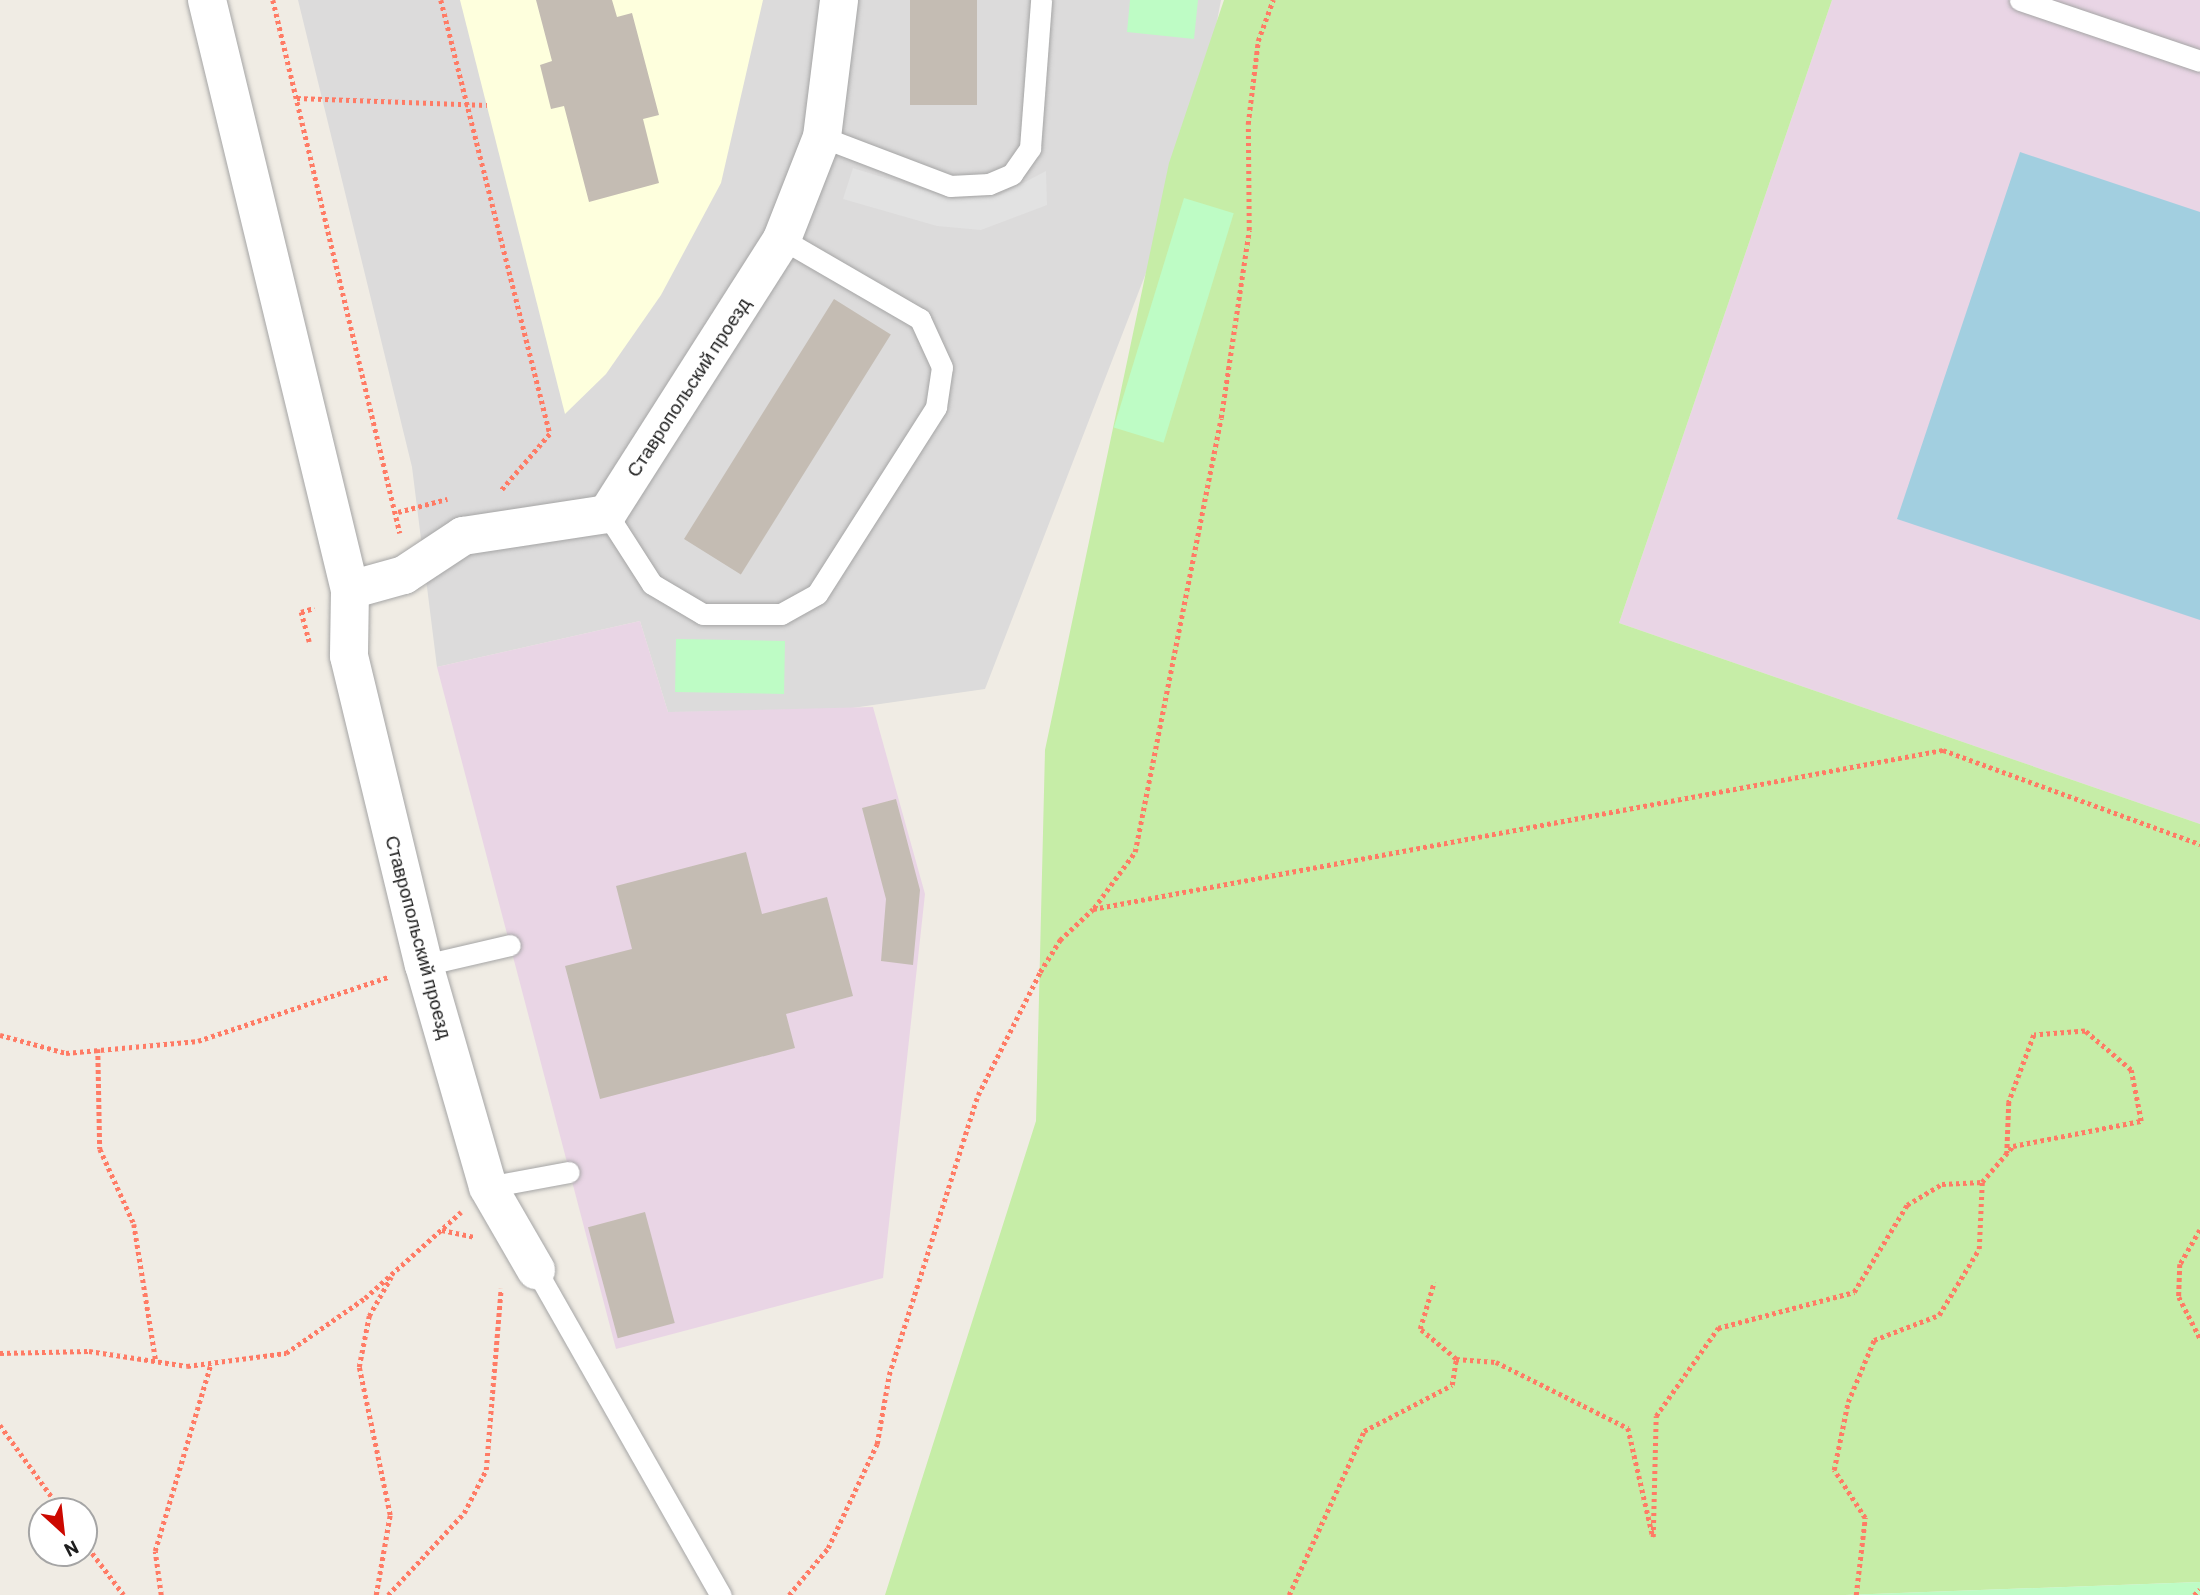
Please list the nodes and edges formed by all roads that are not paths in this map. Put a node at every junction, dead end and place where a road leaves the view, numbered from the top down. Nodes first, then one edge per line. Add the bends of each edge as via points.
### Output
1 (207, 0) edge
2 (839, 0) edge
3 (1041, 0) edge
4 (2020, 0) edge
5 (2200, 61) edge
6 (822, 137) junction
7 (782, 239) junction
8 (607, 514) junction
9 (350, 590) junction
10 (510, 945) dead end
11 (424, 965) junction
12 (569, 1171) dead end
13 (488, 1187) junction
14 (518, 1274) joint
15 (721, 1595) edge

1 - 9 street, Ставропольский проезд
2 - 6 street, Ставропольский проезд
3 - 6 lane via 1030,148 1012,174 989,184 950,186
4 - 5 lane
6 - 7 street, Ставропольский проезд
7 - 8 street, Ставропольский проезд
7 - 8 lane via 920,319 942,367 936,407 825,583 808,601 781,614 704,614 652,584
8 - 9 street via 463,536 404,575
9 - 11 street, Ставропольский проезд via 349,656
10 - 11 lane
11 - 13 street, Ставропольский проезд
12 - 13 lane
13 - 14 street, Ставропольский проезд
14 - 15 lane

